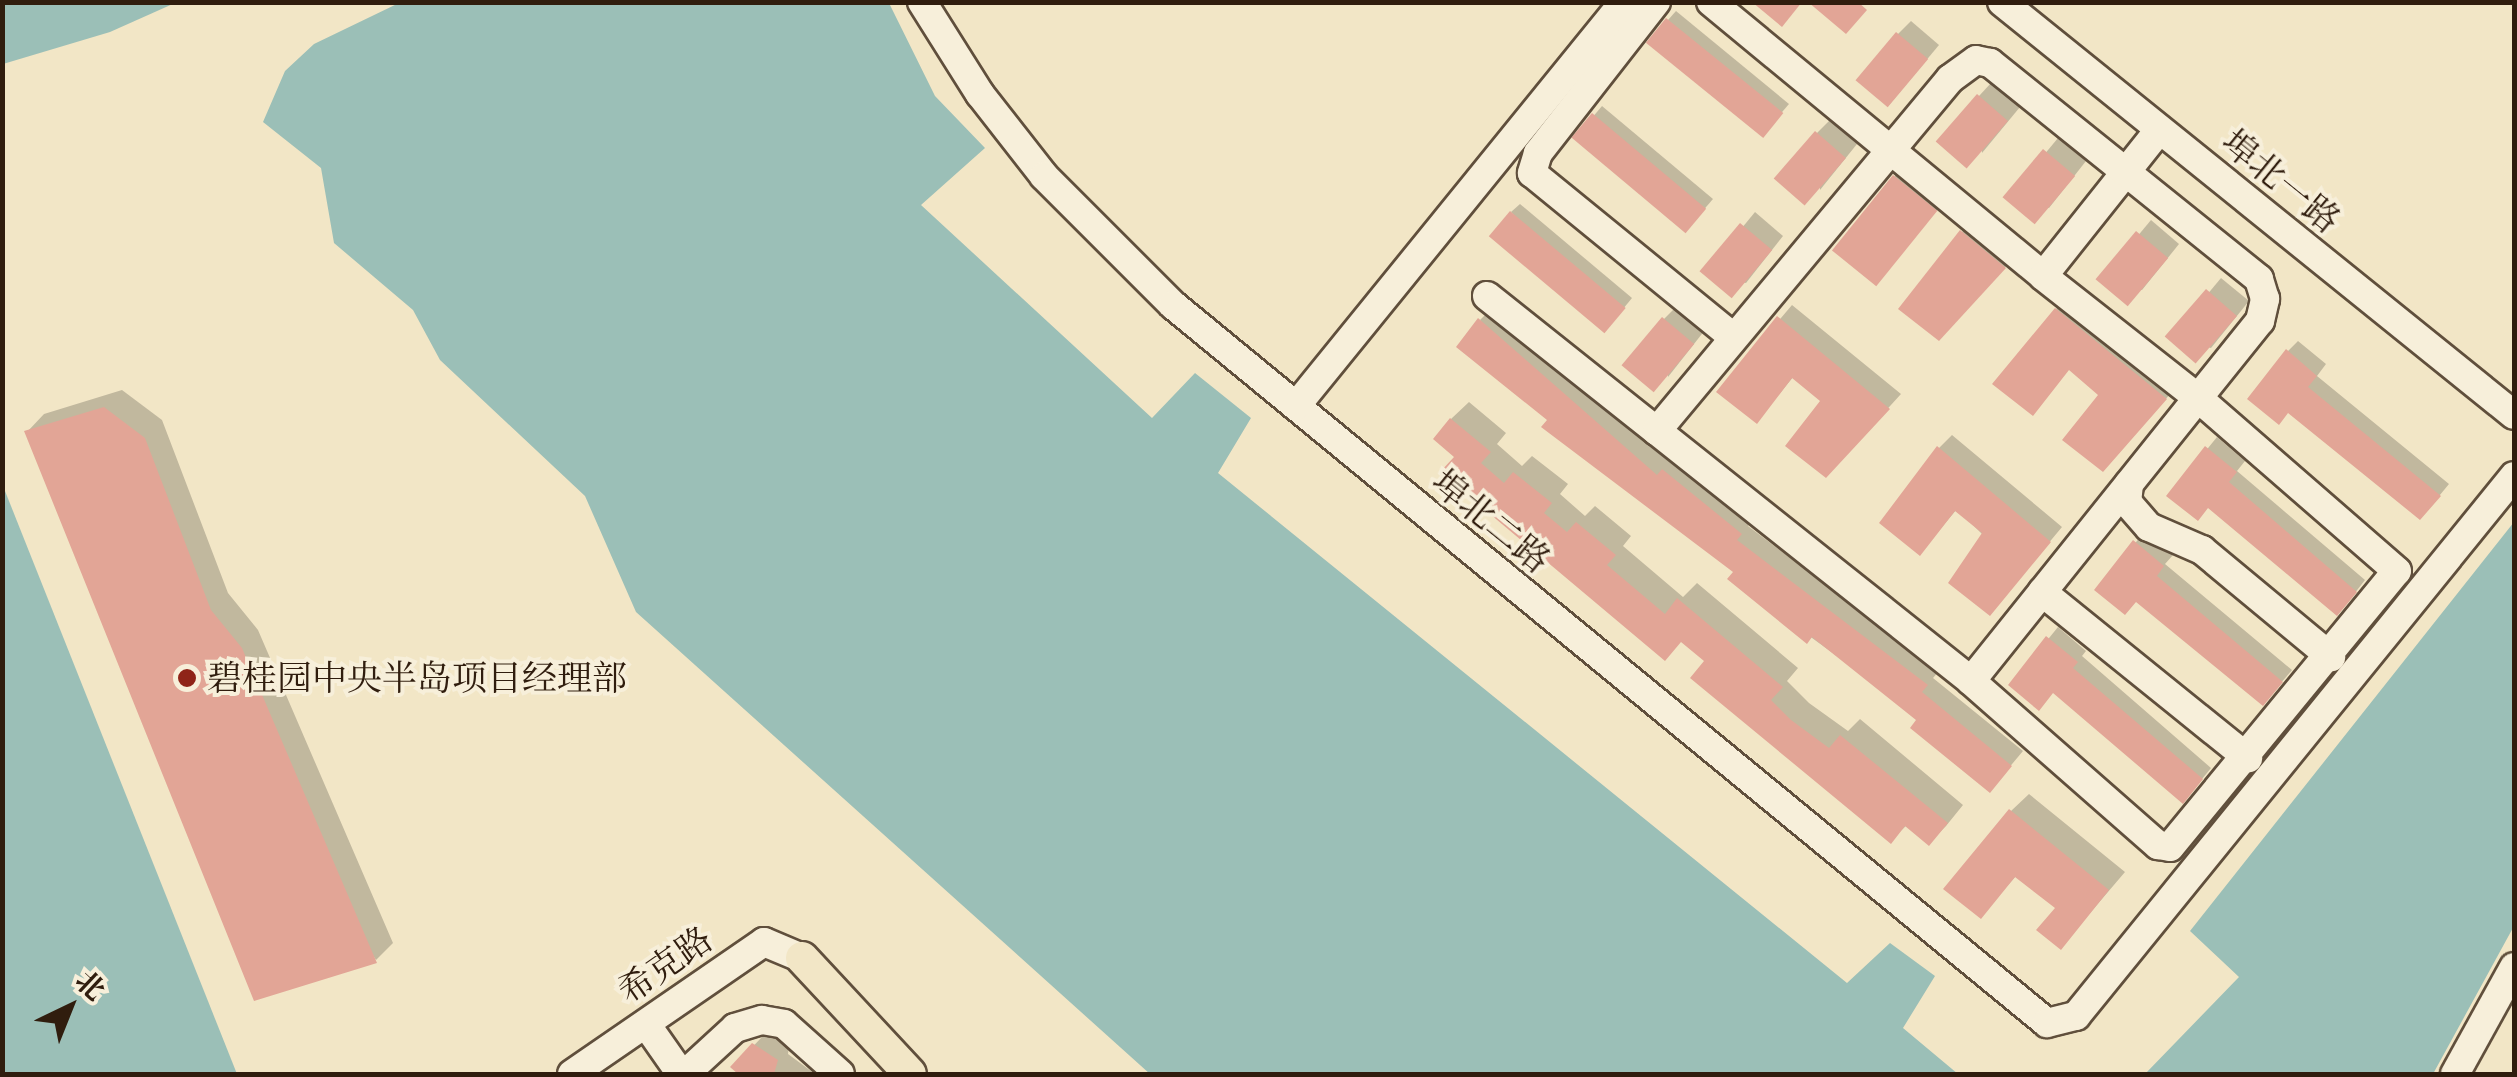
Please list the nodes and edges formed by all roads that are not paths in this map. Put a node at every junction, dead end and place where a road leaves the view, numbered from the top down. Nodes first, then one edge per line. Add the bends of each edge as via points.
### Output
1 (922, 2) edge
2 (1624, 2) edge
3 (1656, 2) edge
4 (1711, 2) edge
5 (2002, 2) edge
6 (2160, 130) junction
7 (1890, 149) junction
8 (2126, 173) junction
9 (2044, 276) junction
10 (1487, 296) dead end
11 (1732, 336) junction
12 (2198, 398) junction
13 (1296, 406) junction
14 (2514, 415) edge
15 (1657, 432) junction
16 (2514, 476) edge
17 (2128, 484) junction
18 (2042, 592) junction
19 (2331, 657) junction
20 (1971, 680) junction
21 (2248, 758) junction
22 (802, 958) joint
23 (2514, 967) edge
24 (646, 1024) junction
25 (572, 1074) edge
26 (683, 1074) edge
27 (840, 1074) edge
28 (910, 1074) edge
29 (2455, 1074) edge

1 - 13 street, 埠北二路 via 980,94 1080,216 1203,332
2 - 13 street
3 - 11 street via 1538,153 1532,173
4 - 7 street
5 - 6 street, 埠北一路
6 - 8 street
6 - 14 street, 埠北一路
7 - 8 street via 1962,65 1976,60 1990,63
7 - 9 street
7 - 11 street
8 - 9 street
8 - 12 street via 2259,279 2265,299 2260,321
9 - 12 street
10 - 15 street
11 - 15 street
12 - 17 street
12 - 19 street via 2394,563 2394,581
13 - 16 street, 埠北二路 via 2038,1018 2054,1023 2076,1016
15 - 20 street
17 - 18 street
17 - 19 street via 2128,502 2149,527 2202,550
18 - 20 street
18 - 21 street
19 - 21 street
20 - 21 street via 2158,845 2179,844
22 - 24 street, 希克路 via 764,942
22 - 28 main road
23 - 29 street
24 - 25 street, 希克路
24 - 26 street
26 - 27 street via 736,1028 762,1020 784,1024

